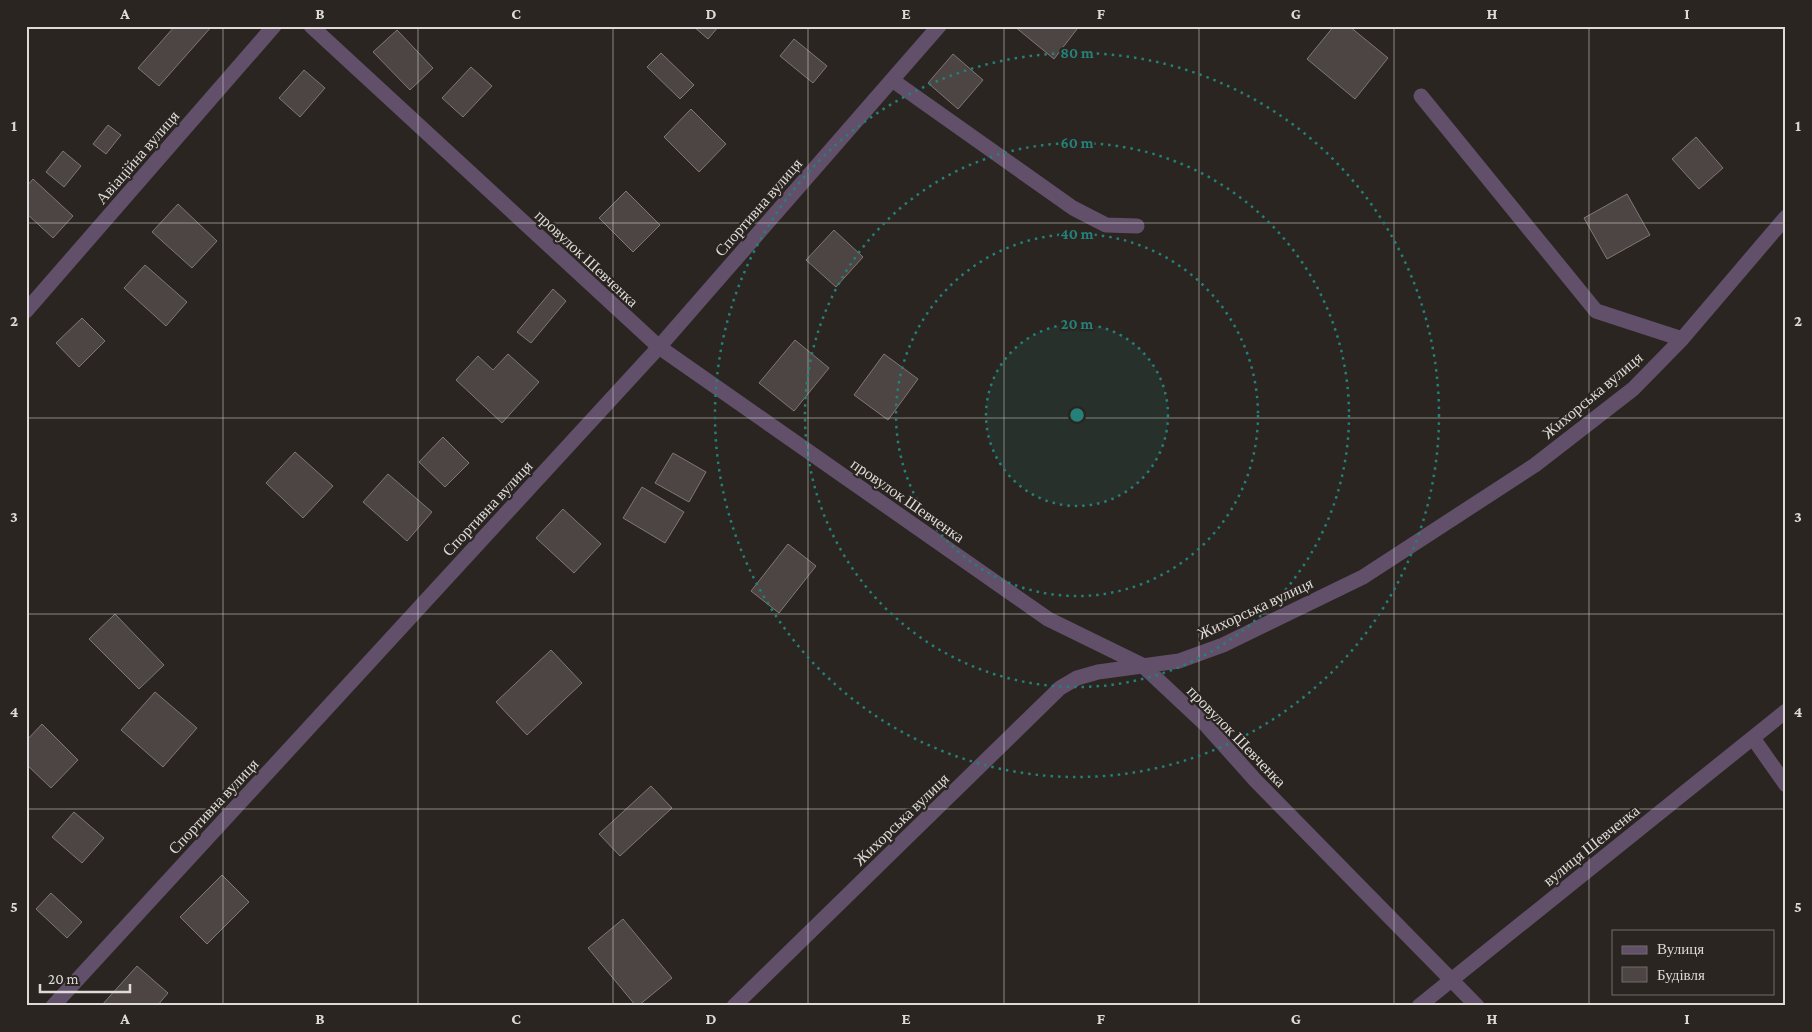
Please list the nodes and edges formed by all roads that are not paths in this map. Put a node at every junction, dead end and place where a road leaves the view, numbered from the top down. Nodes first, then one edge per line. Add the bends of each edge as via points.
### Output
1 (274, 26) edge
2 (311, 26) edge
3 (938, 26) edge
4 (892, 80) junction
5 (1421, 96) dead end
6 (1786, 217) edge
7 (1137, 226) dead end
8 (26, 310) edge
9 (1682, 339) junction
10 (659, 347) junction
11 (1142, 665) junction
12 (1786, 711) edge
13 (1753, 738) junction
14 (1786, 785) edge
15 (1450, 980) junction
16 (53, 1006) edge
17 (734, 1006) edge
18 (1419, 1006) edge
19 (1476, 1006) edge

1 - 8 street, Авіаційна вулиця
2 - 10 street, провулок Шевченка
3 - 4 street, Спортивна вулиця
4 - 7 street via 1073,208 1106,225
4 - 10 street, Спортивна вулиця
5 - 9 street via 1596,312
6 - 9 street, Жихорська вулиця
9 - 11 street, Жихорська вулиця via 1632,389 1535,465 1363,577 1223,645 1179,661
10 - 11 street, провулок Шевченка via 1048,619
10 - 16 street, Спортивна вулиця
11 - 15 street, провулок Шевченка via 1205,724 1256,781
11 - 17 street, Жихорська вулиця via 1098,672 1077,678 1060,688
12 - 13 street, вулиця Шевченка
13 - 14 street
13 - 15 street, вулиця Шевченка
15 - 18 street, вулиця Шевченка
15 - 19 street, провулок Шевченка

